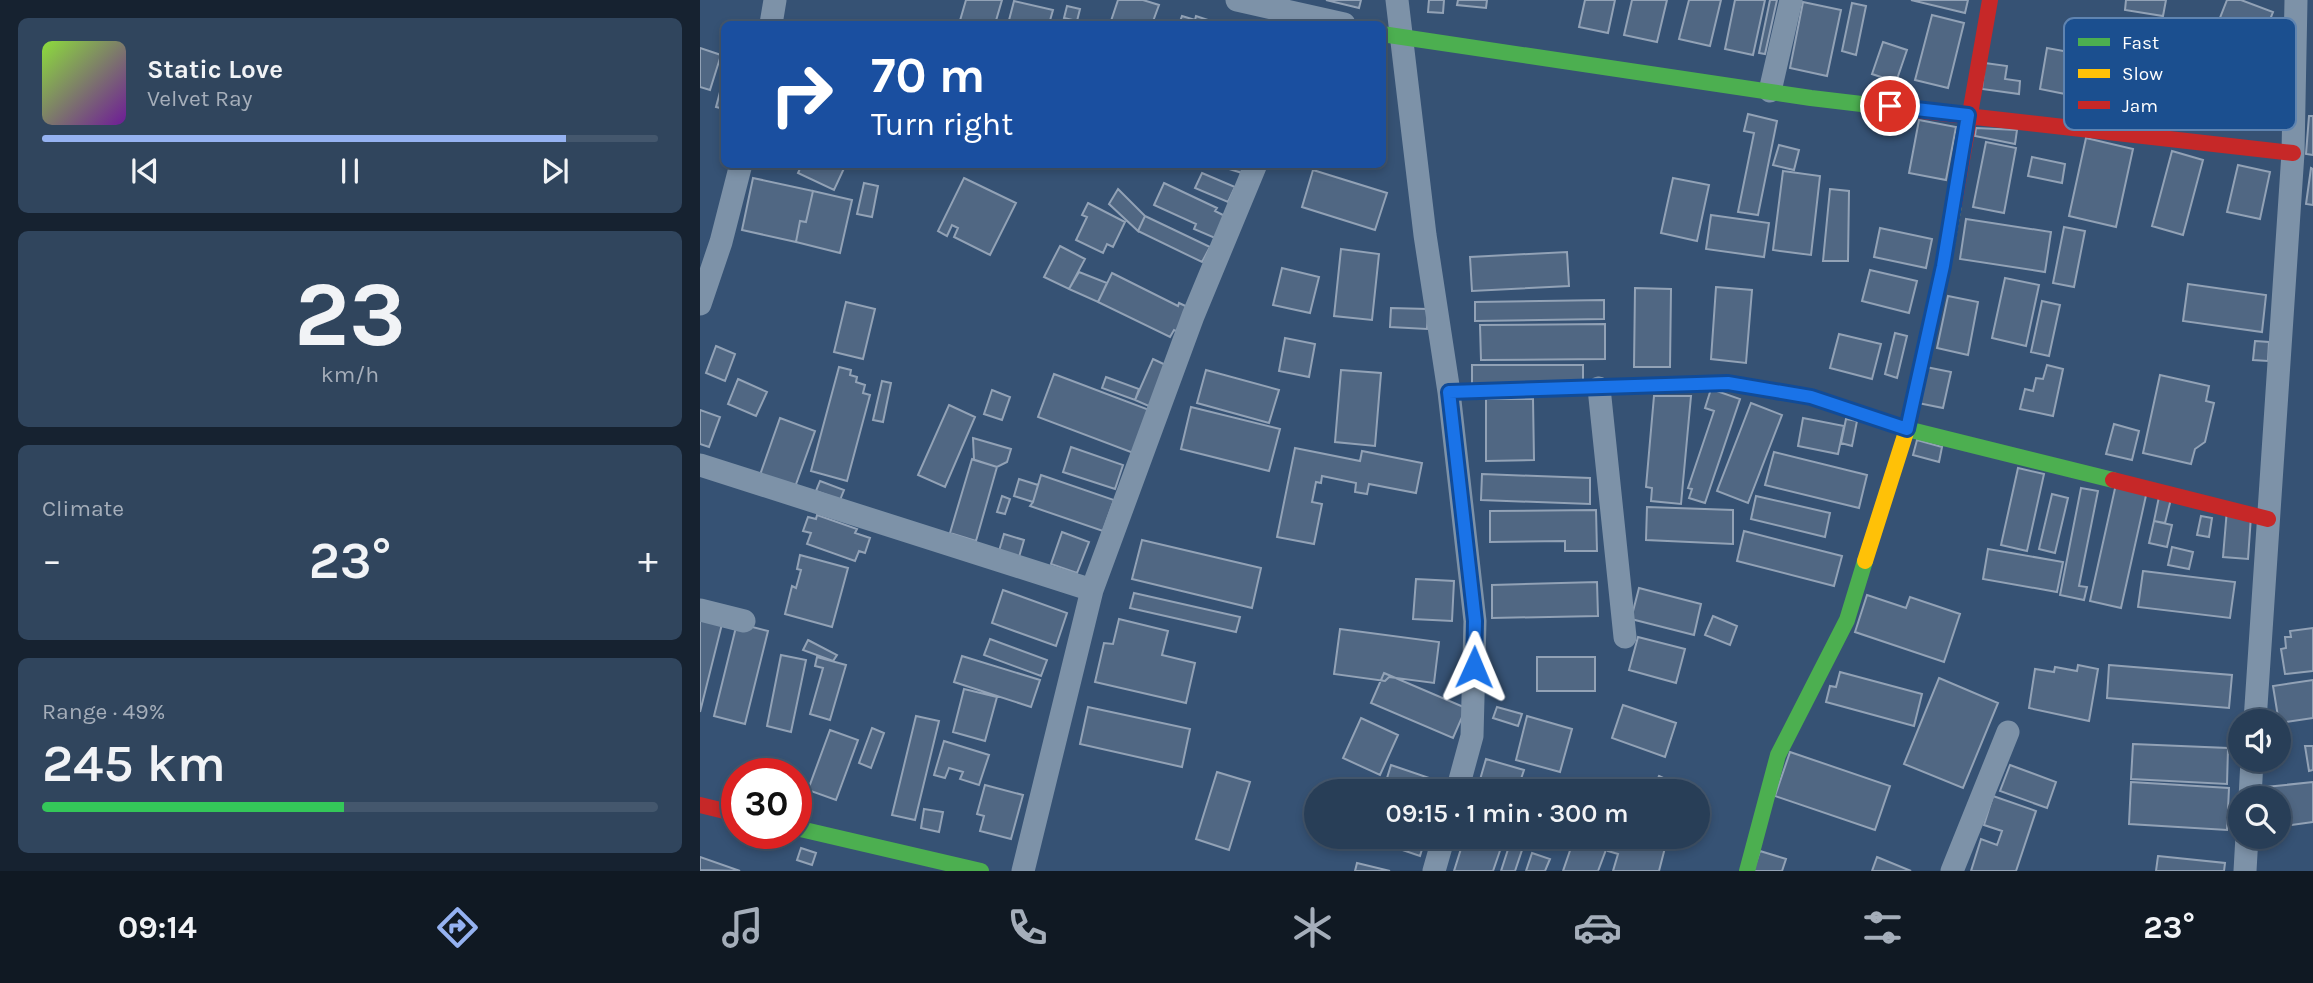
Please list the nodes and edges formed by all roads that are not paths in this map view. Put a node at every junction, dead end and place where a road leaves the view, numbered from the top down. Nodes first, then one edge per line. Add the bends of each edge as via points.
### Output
1 (775, 0) edge
2 (1237, 0) edge
3 (1397, 0) edge
4 (1791, 0) edge
5 (1990, 0) edge
6 (2296, 0) edge
7 (772, 21) edge
8 (1316, 21) edge
9 (1392, 36) edge
10 (1770, 91) junction
11 (2303, 107) edge
12 (1968, 115) junction
13 (2064, 126) edge
14 (2097, 130) edge
15 (2294, 153) junction
16 (740, 168) edge
17 (1254, 168) edge
18 (700, 304) edge
19 (1600, 388) junction
20 (1449, 392) junction
21 (1907, 429) junction
22 (700, 465) edge
23 (2268, 519) junction
24 (1092, 590) junction
25 (700, 610) edge
26 (744, 621) dead end
27 (1625, 637) dead end
28 (2256, 709) edge
29 (2008, 732) dead end
30 (1460, 779) edge
31 (700, 805) edge
32 (721, 810) edge
33 (812, 832) edge
34 (1440, 849) edge
35 (2246, 849) edge
36 (981, 871) edge
37 (1023, 871) edge
38 (1434, 871) edge
39 (1747, 871) edge
40 (1952, 871) edge
41 (2245, 871) edge

1 - 7 street
2 - 8 street
3 - 9 street
4 - 10 street
5 - 12 street
6 - 11 street
9 - 10 street
9 - 20 street
10 - 12 street
11 - 15 street
12 - 13 street
12 - 21 street via 1943,266
14 - 15 street
15 - 23 street
16 - 18 street
17 - 24 street via 1193,316
19 - 20 street
19 - 21 street via 1728,383 1811,397
19 - 27 street
20 - 30 street via 1475,621 1472,736
21 - 23 street
21 - 39 street via 1847,620 1779,755
22 - 24 street
23 - 28 street
24 - 37 street
25 - 26 street
29 - 40 street
31 - 32 street
33 - 36 street
34 - 38 street
35 - 41 street

